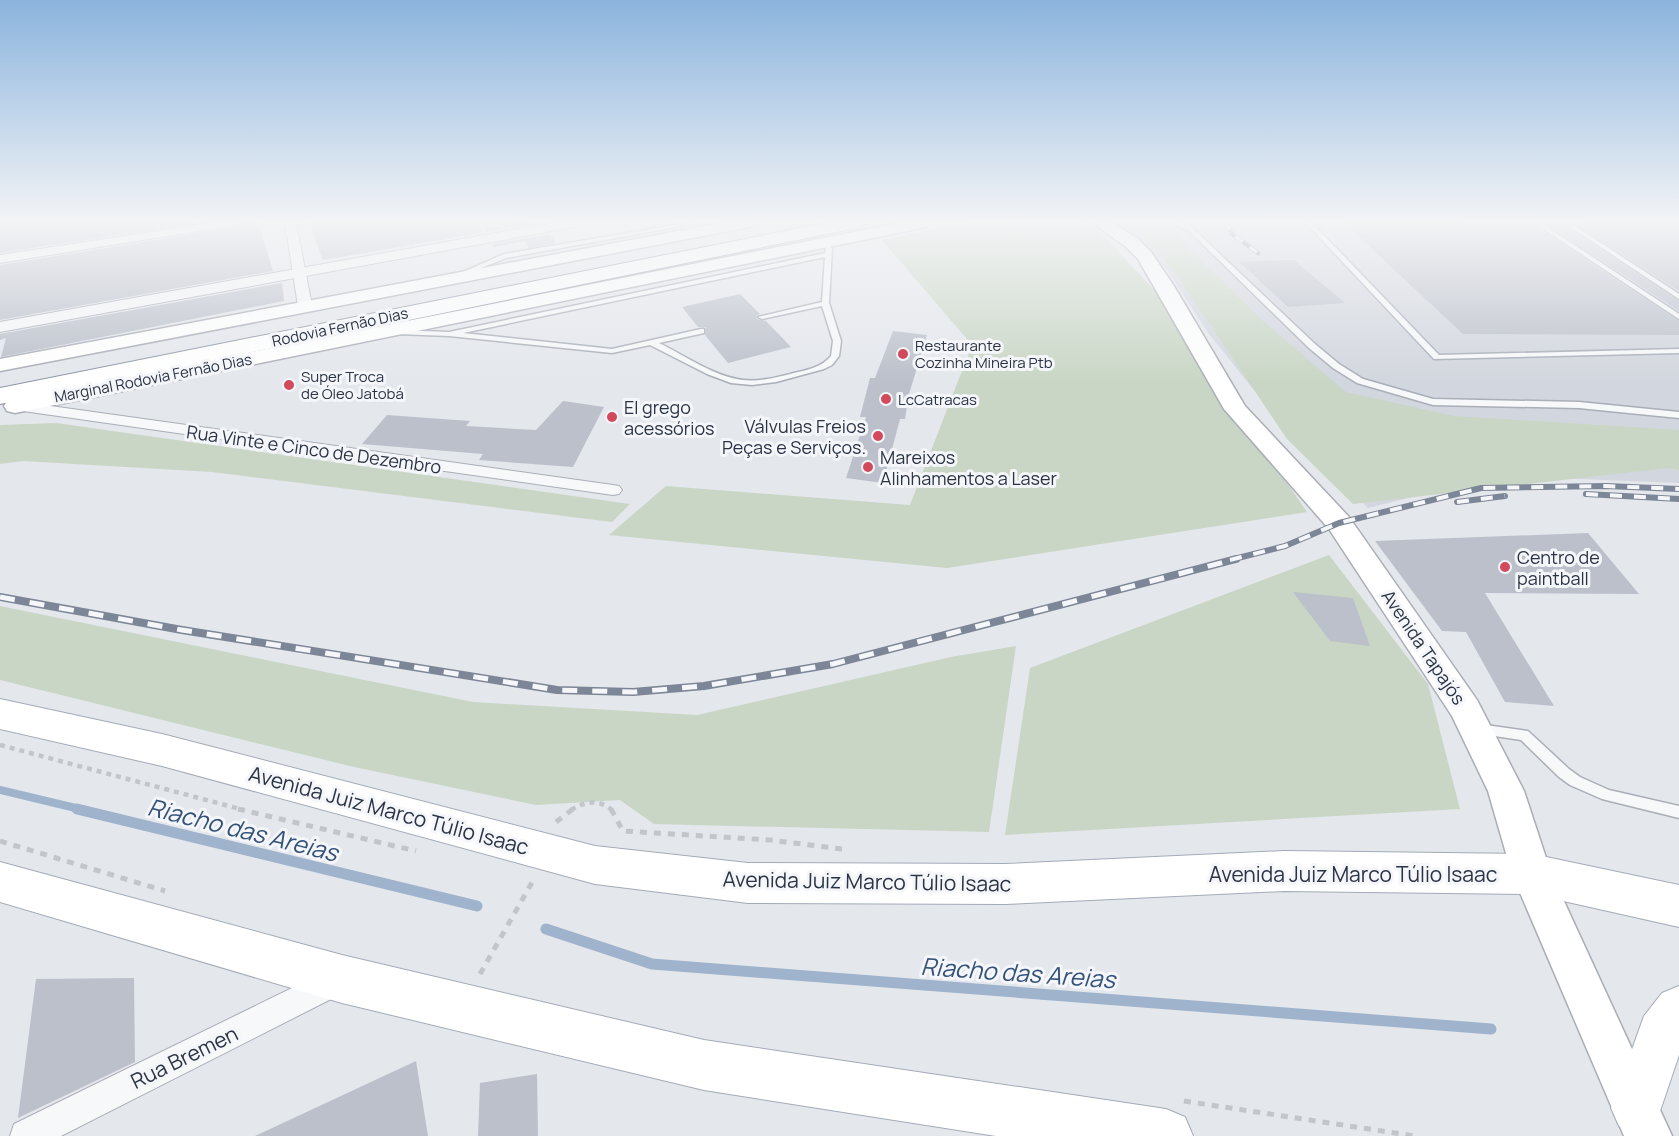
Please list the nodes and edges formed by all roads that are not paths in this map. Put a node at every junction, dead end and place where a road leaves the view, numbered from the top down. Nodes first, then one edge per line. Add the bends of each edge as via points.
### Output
1 (282, 275) edge
2 (299, 275) edge
3 (462, 275) edge
4 (529, 275) edge
5 (608, 275) edge
6 (685, 275) edge
7 (710, 275) edge
8 (828, 275) edge
9 (1158, 275) edge
10 (1238, 275) edge
11 (1359, 275) edge
12 (1616, 275) edge
13 (1646, 275) edge
14 (457, 276) joint
15 (1679, 297) edge
16 (825, 303) junction
17 (305, 306) junction
18 (762, 317) dead end
19 (1679, 317) edge
20 (0, 327) edge
21 (385, 331) junction
22 (701, 331) dead end
23 (449, 334) junction
24 (651, 342) junction
25 (1679, 351) edge
26 (0, 365) edge
27 (0, 379) edge
28 (5, 404) edge
29 (1679, 415) edge
30 (613, 490) dead end
31 (0, 714) edge
32 (1475, 728) junction
33 (1679, 812) edge
34 (1532, 874) junction
35 (0, 882) edge
36 (1679, 906) edge
37 (342, 979) junction
38 (1679, 1010) edge
39 (1642, 1122) edge
40 (26, 1136) edge
41 (1166, 1136) edge

1 - 20 street
2 - 17 street
3 - 14 main road
4 - 27 highway, Rodovia Fernão Dias
5 - 28 highway, Rodovia Fernão Dias
6 - 21 main road, Marginal Rodovia Fernão Dias
7 - 23 lane
8 - 16 lane
9 - 32 main road, Avenida Tapajós via 1236,409 1339,523 1466,709
10 - 29 lane via 1312,346 1360,381 1433,402 1579,405
11 - 25 lane via 1437,357
12 - 19 lane
13 - 15 lane
14 - 17 main road
16 - 18 lane
16 - 24 lane via 837,355 817,369 773,381 744,383 725,378
17 - 26 main road
21 - 23 lane
21 - 28 main road, Marginal Rodovia Fernão Dias
22 - 24 lane
23 - 24 lane via 612,351
28 - 30 street, Rua Vinte e Cinco de Dezembro
31 - 34 main road, Avenida Juiz Marco Túlio Isaac via 162,750 535,868 595,865 748,883 1005,884 1284,871
32 - 33 lane via 1524,735 1575,781 1607,795
32 - 34 main road, Avenida Tapajós via 1506,791
34 - 36 main road, Avenida Juiz Marco Túlio Isaac
34 - 39 main road, Avenida Tapajós
35 - 37 main road
37 - 40 street, Rua Bremen
37 - 41 main road via 704,1065
38 - 39 main road via 1661,1033

